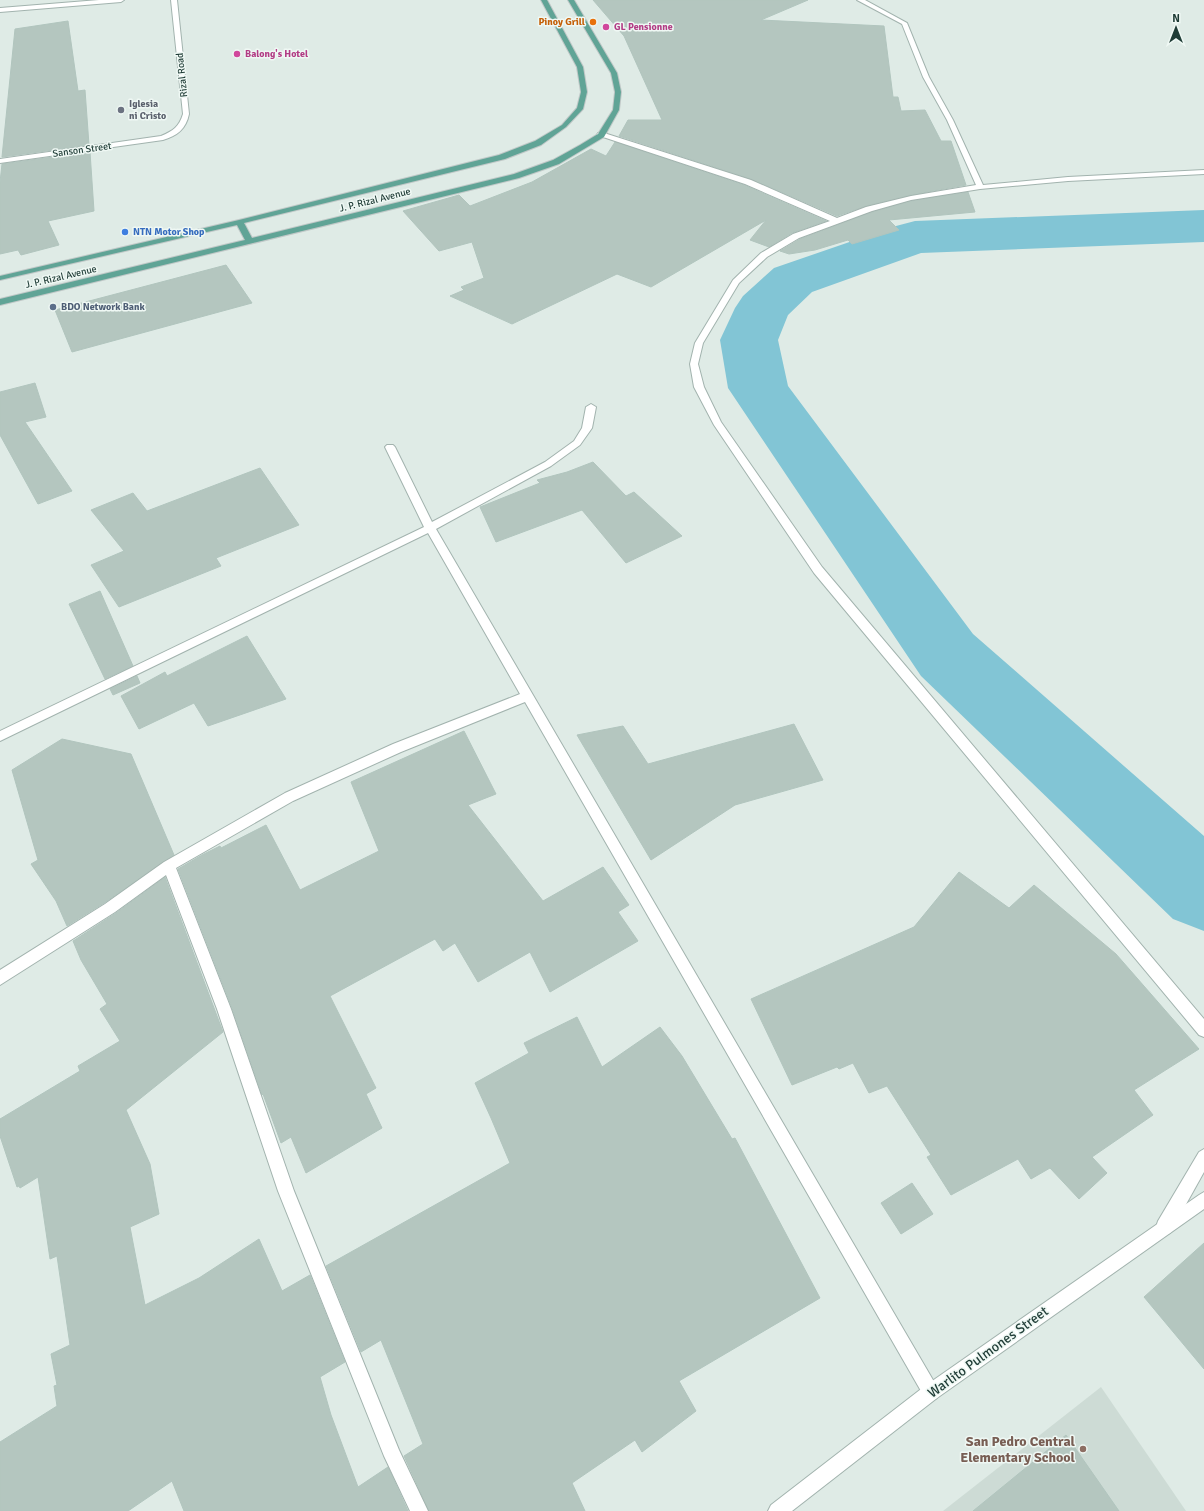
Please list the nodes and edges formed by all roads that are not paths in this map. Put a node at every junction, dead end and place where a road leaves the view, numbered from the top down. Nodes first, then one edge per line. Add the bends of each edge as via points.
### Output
1 (121, 0) edge
2 (174, 0) edge
3 (544, 0) edge
4 (571, 0) edge
5 (860, 0) edge
6 (0, 10) edge
7 (601, 135) junction
8 (163, 138) joint
9 (0, 161) edge
10 (1204, 172) edge
11 (980, 187) junction
12 (837, 221) junction
13 (239, 222) junction
14 (250, 242) junction
15 (0, 278) edge
16 (0, 302) edge
17 (591, 407) dead end
18 (390, 447) dead end
19 (430, 528) junction
20 (527, 696) junction
21 (0, 736) edge
22 (169, 866) junction
23 (0, 978) edge
24 (1204, 1030) edge
25 (1204, 1157) edge
26 (1204, 1200) edge
27 (1164, 1227) junction
28 (931, 1392) junction
29 (419, 1511) edge
30 (777, 1511) edge

1 - 6 street
2 - 8 street, Rizal Road via 186,114 184,124
3 - 13 main road, J. P. Rizal Avenue via 580,67 584,92 580,109 564,126 538,143 502,157
4 - 7 main road, J. P. Rizal Avenue via 616,79 616,110
5 - 11 street via 904,23 926,78 950,120
7 - 12 street via 748,182
7 - 14 main road, J. P. Rizal Avenue via 556,162 516,176
8 - 9 street, Sanson Street
10 - 11 street via 1068,179
11 - 12 street via 911,198
12 - 24 street via 796,236 764,255 736,282 699,343 694,364 699,387 717,423 818,570
13 - 14 main road
13 - 15 main road, J. P. Rizal Avenue
14 - 16 main road, J. P. Rizal Avenue
17 - 19 street via 587,428 577,443 548,464
18 - 19 street
19 - 20 street
19 - 21 street
20 - 22 street via 396,748 289,797
20 - 28 street
22 - 23 street via 110,908
22 - 29 street via 224,1009 286,1191 393,1456
25 - 27 street
26 - 27 street, Warlito Pulmones Street
27 - 28 street, Warlito Pulmones Street
28 - 30 street, Warlito Pulmones Street

